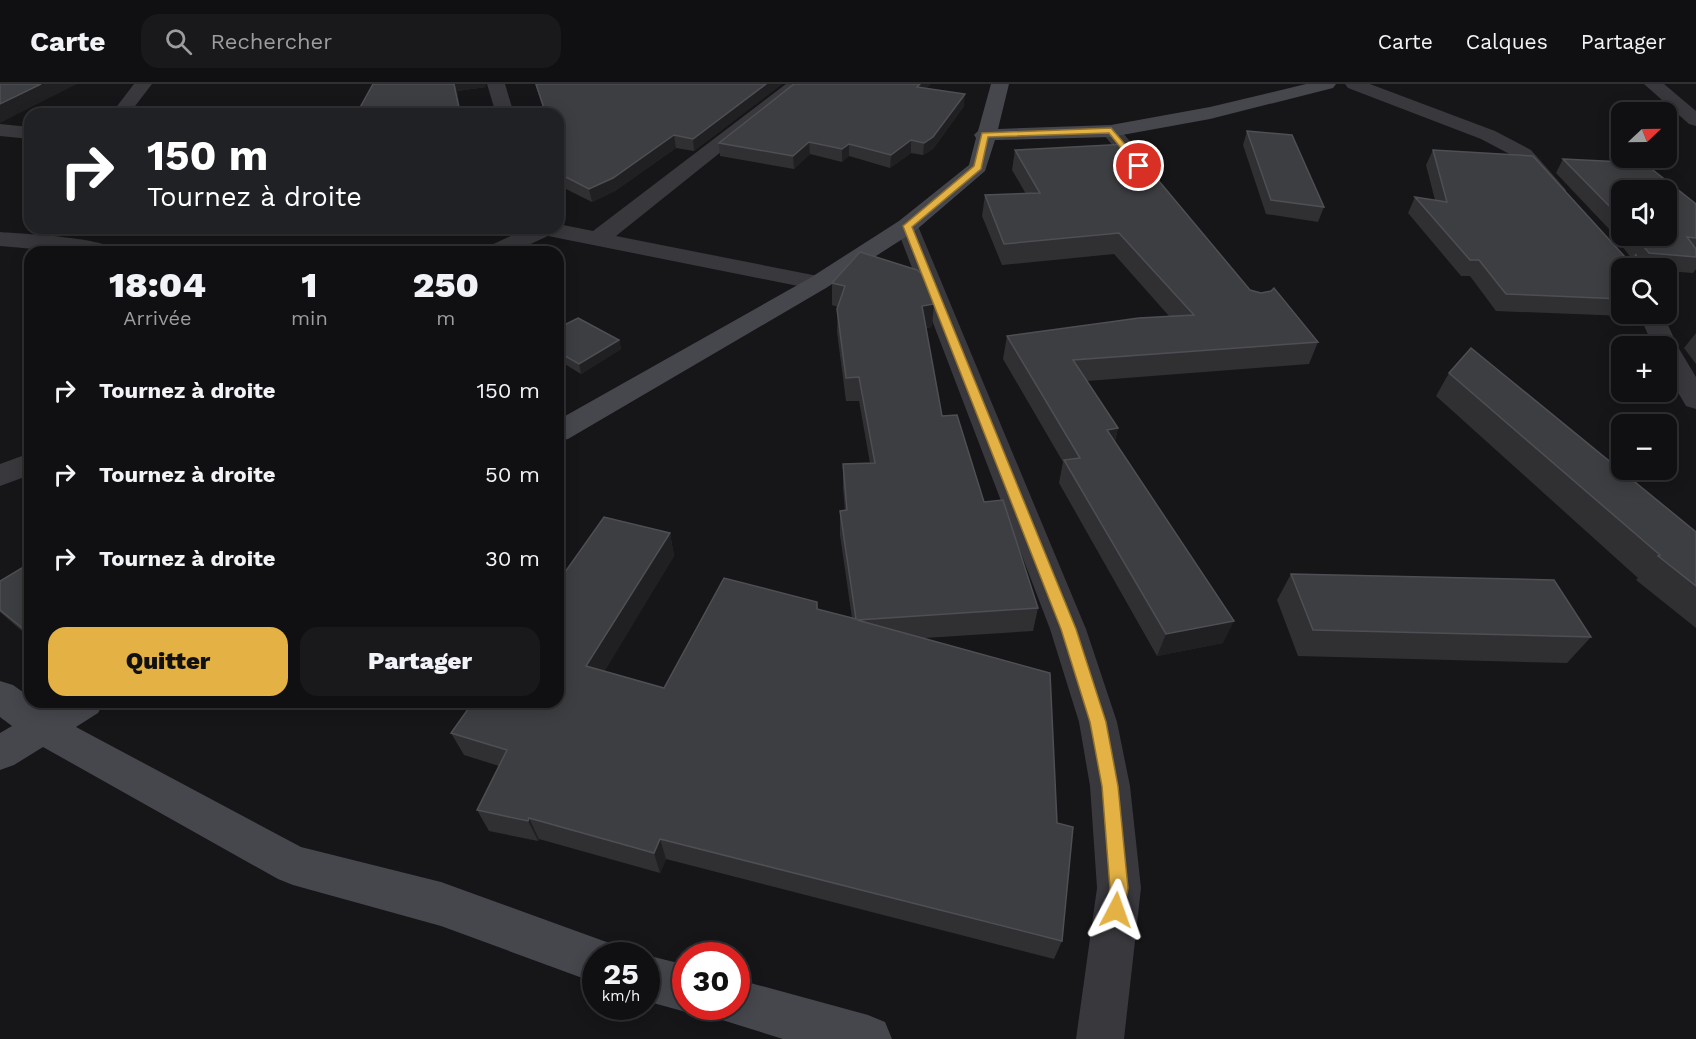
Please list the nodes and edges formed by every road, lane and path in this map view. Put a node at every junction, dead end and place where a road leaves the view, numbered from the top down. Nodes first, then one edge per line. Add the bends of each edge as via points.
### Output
1 (143, 84) edge
2 (496, 84) edge
3 (797, 84) edge
4 (1000, 84) edge
5 (1328, 84) edge
6 (1354, 84) edge
7 (1653, 84) edge
8 (125, 108) edge
9 (504, 108) edge
10 (1696, 120) edge
11 (0, 130) edge
12 (1111, 131) junction
13 (24, 132) edge
14 (984, 135) junction
15 (1163, 195) edge
16 (1570, 204) edge
17 (908, 226) junction
18 (564, 233) edge
19 (531, 234) edge
20 (0, 239) edge
21 (596, 240) junction
22 (96, 242) edge
23 (507, 246) edge
24 (818, 284) junction
25 (1677, 366) edge
26 (1696, 400) edge
27 (564, 429) edge
28 (24, 466) edge
29 (0, 476) edge
30 (0, 696) edge
31 (75, 708) edge
32 (42, 727) junction
33 (0, 753) edge
34 (582, 955) edge
35 (750, 1006) edge
36 (868, 1039) edge
37 (1100, 1039) edge

1 - 8 street
2 - 9 street
3 - 21 street
4 - 14 main road
5 - 12 main road via 1210,113
6 - 16 street via 1488,135 1524,154
7 - 10 street
11 - 13 street
12 - 14 main road
12 - 15 street
14 - 17 main road via 978,167
17 - 24 main road
17 - 37 street via 1068,629 1098,722 1110,786 1119,888
18 - 21 street
19 - 23 street
20 - 22 street
21 - 24 street
24 - 27 main road
25 - 26 street
28 - 29 street
30 - 32 main road
31 - 32 main road
32 - 33 main road
32 - 34 main road via 293,865 441,904
35 - 36 main road

